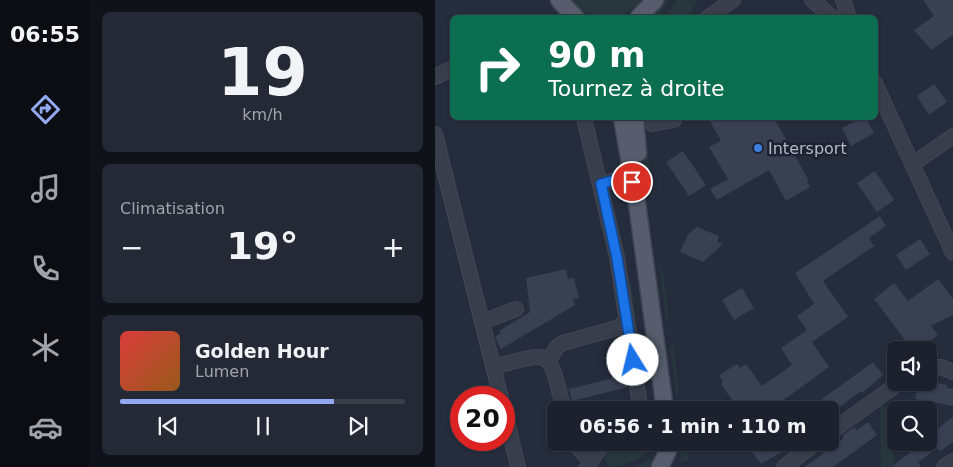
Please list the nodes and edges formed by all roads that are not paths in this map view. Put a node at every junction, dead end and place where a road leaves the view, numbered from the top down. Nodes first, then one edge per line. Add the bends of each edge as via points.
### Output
1 (559, 0) edge
2 (655, 0) edge
3 (733, 0) edge
4 (812, 0) edge
5 (843, 0) edge
6 (573, 15) edge
7 (641, 15) edge
8 (711, 15) edge
9 (830, 15) edge
10 (848, 15) edge
11 (878, 89) edge
12 (585, 120) edge
13 (623, 120) edge
14 (635, 120) edge
15 (648, 120) edge
16 (670, 120) edge
17 (435, 134) edge
18 (953, 136) edge
19 (913, 164) junction
20 (632, 182) junction
21 (601, 184) junction
22 (953, 253) edge
23 (516, 309) dead end
24 (627, 321) junction
25 (482, 322) junction
26 (549, 360) junction
27 (493, 367) junction
28 (937, 367) edge
29 (953, 372) edge
30 (498, 386) edge
31 (888, 391) edge
32 (560, 401) edge
33 (639, 401) edge
34 (664, 401) edge
35 (673, 401) edge
36 (839, 426) edge
37 (514, 451) edge
38 (668, 451) edge
39 (677, 451) edge
40 (805, 451) edge
41 (953, 461) edge
42 (518, 467) edge
43 (660, 467) edge
44 (675, 467) edge
45 (784, 467) edge
46 (944, 467) edge

1 - 6 main road
2 - 7 main road
3 - 8 street
4 - 9 street
5 - 10 street
11 - 19 street
12 - 21 street
13 - 20 main road
14 - 35 main road
15 - 16 street via 653,124
17 - 25 street
18 - 19 street
19 - 22 street
20 - 21 street via 615,180
20 - 34 main road
21 - 24 street
23 - 25 street
24 - 26 street via 617,328 563,343
24 - 33 street
25 - 27 street
26 - 27 street via 535,356
26 - 32 street
27 - 30 street
28 - 29 street
31 - 36 street
37 - 42 street
38 - 43 main road
39 - 44 main road
40 - 45 street
41 - 46 street

